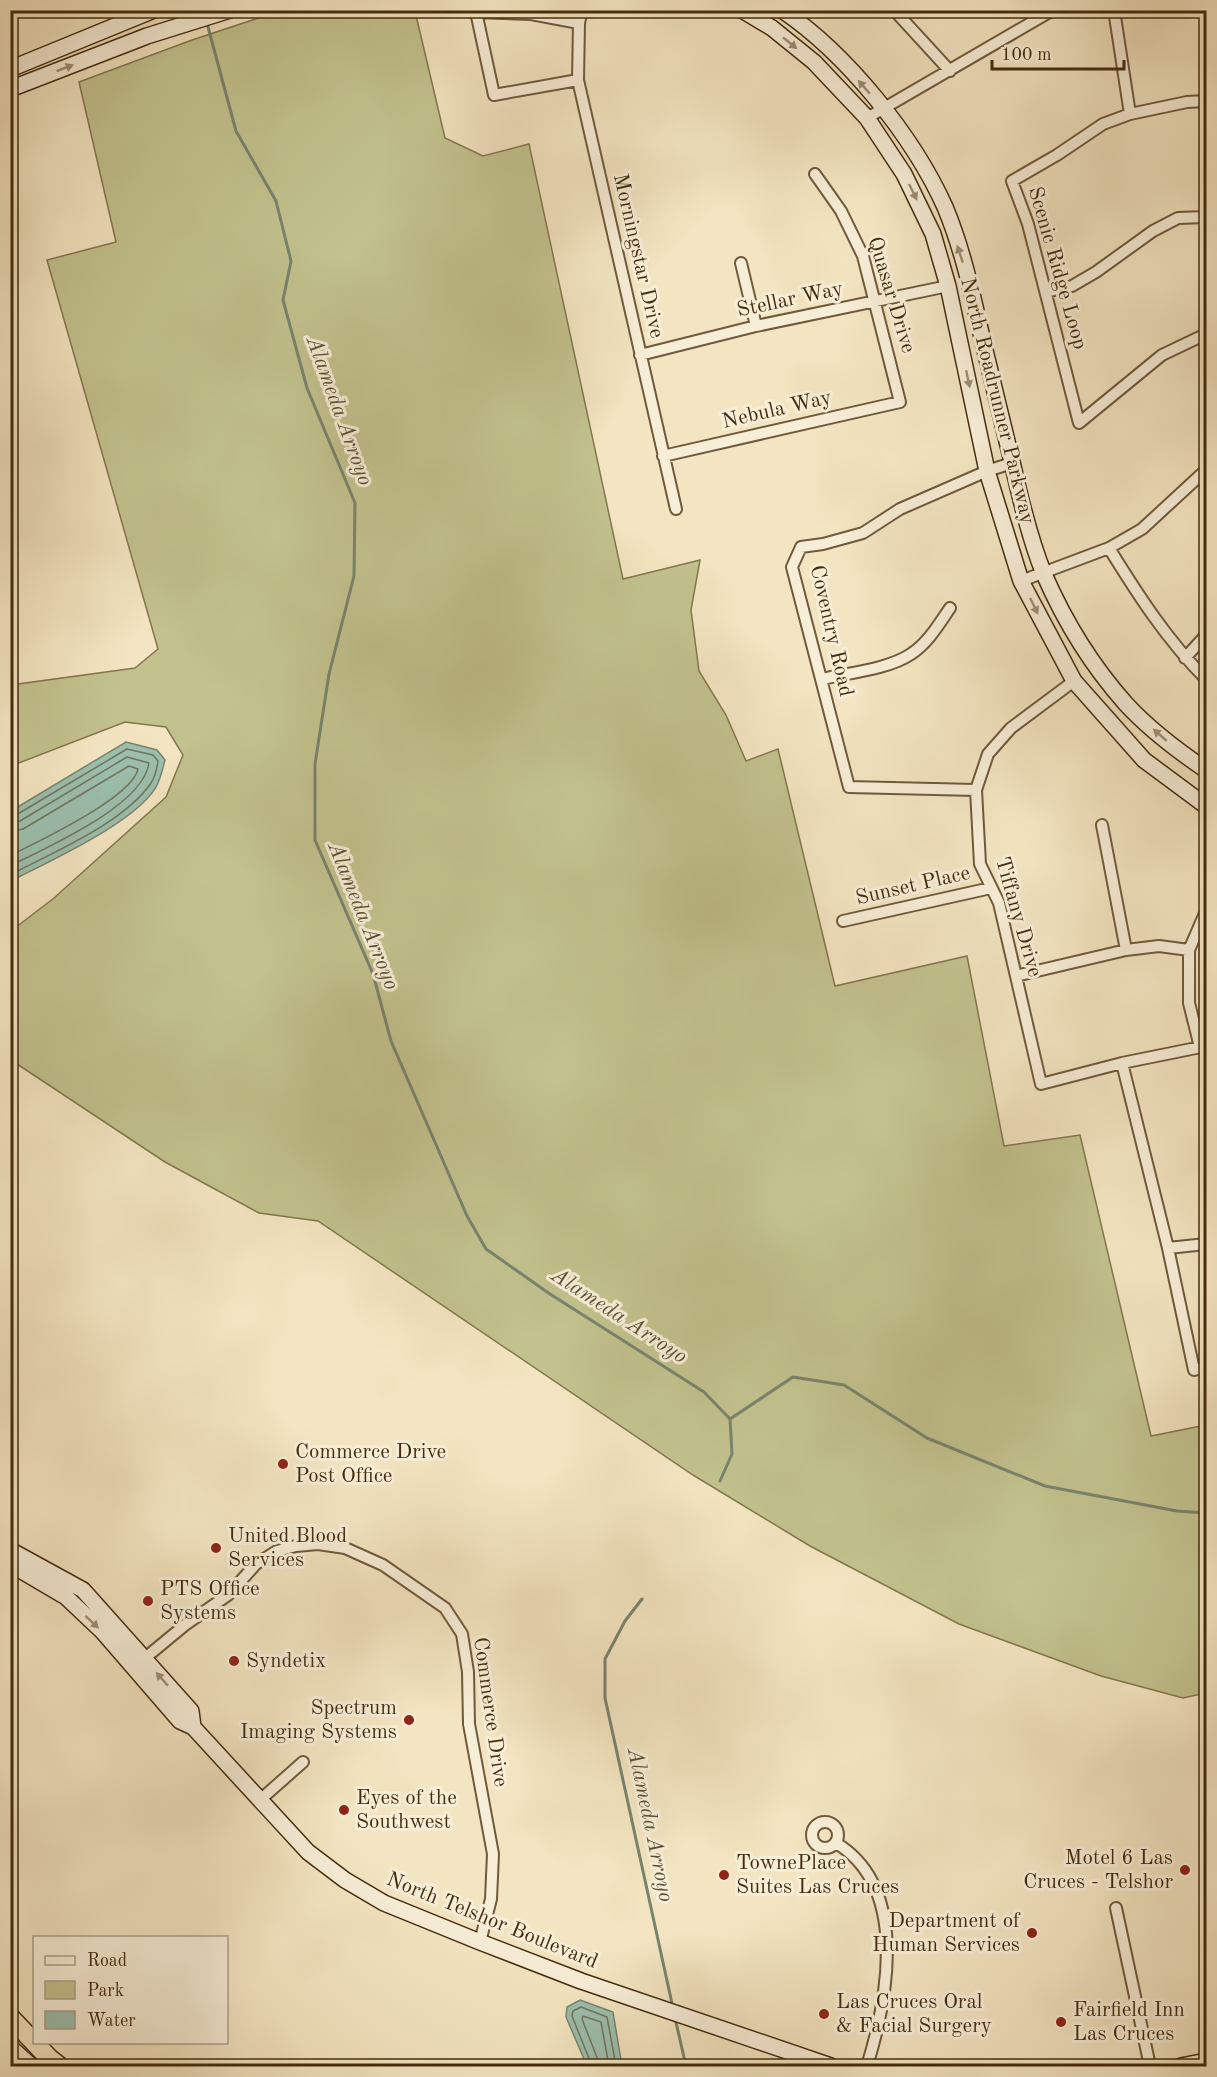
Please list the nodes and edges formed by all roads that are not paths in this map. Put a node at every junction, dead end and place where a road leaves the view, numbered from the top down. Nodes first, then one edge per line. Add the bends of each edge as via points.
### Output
1 (154, 10) edge
2 (230, 10) edge
3 (582, 10) edge
4 (742, 10) edge
5 (782, 10) edge
6 (894, 10) edge
7 (1053, 10) edge
8 (1114, 10) edge
9 (579, 23) junction
10 (10, 69) edge
11 (950, 71) junction
12 (578, 80) junction
13 (10, 89) edge
14 (1206, 101) edge
15 (883, 109) junction
16 (1130, 114) junction
17 (867, 118) junction
18 (815, 174) dead end
19 (1206, 217) edge
20 (741, 263) dead end
21 (948, 286) junction
22 (1046, 292) junction
23 (876, 301) junction
24 (756, 326) junction
25 (1206, 334) edge
26 (640, 355) junction
27 (900, 402) joint
28 (663, 456) junction
29 (1012, 463) junction
30 (1206, 470) edge
31 (987, 471) junction
32 (676, 509) dead end
33 (1109, 548) junction
34 (1044, 573) junction
35 (1021, 581) junction
36 (950, 608) dead end
37 (1206, 635) edge
38 (1185, 658) junction
39 (822, 679) junction
40 (1206, 679) edge
41 (1074, 681) junction
42 (1206, 770) edge
43 (976, 790) junction
44 (1206, 806) edge
45 (1102, 825) dead end
46 (991, 888) junction
47 (1206, 911) edge
48 (843, 921) dead end
49 (1126, 950) junction
50 (1189, 950) junction
51 (1016, 976) junction
52 (1203, 1046) edge
53 (1122, 1063) junction
54 (1206, 1244) edge
55 (1168, 1248) junction
56 (1206, 1367) edge
57 (10, 1550) edge
58 (10, 1564) edge
59 (10, 1576) edge
60 (66, 1597) junction
61 (140, 1663) junction
62 (303, 1762) dead end
63 (260, 1800) junction
64 (836, 1843) dead end
65 (1116, 1908) dead end
66 (480, 1942) junction
67 (10, 2017) edge
68 (33, 2041) edge
69 (36, 2044) edge
70 (10, 2049) edge
71 (1206, 2061) edge
72 (29, 2067) edge
73 (59, 2067) edge
74 (831, 2067) edge
75 (867, 2067) edge
76 (1150, 2067) edge
77 (1181, 2067) edge

1 - 10 main road
13 -> 2 main road via 147,36
3 - 9 street, Morningstar Drive
4 -> 17 main road, North Roadrunner Parkway via 814,62
15 -> 5 main road, North Roadrunner Parkway via 836,54
6 - 11 street
7 - 11 street
8 - 16 street
9 - 12 street, Morningstar Drive
9 - 12 street via 531,14 476,12 494,95
11 - 15 street
12 - 26 street, Morningstar Drive
14 - 16 street, Scenic Ridge Loop
15 - 17 street
29 -> 15 main road, North Roadrunner Parkway via 968,278 946,209 925,166
16 - 22 street, Scenic Ridge Loop via 1102,124 1012,181
17 -> 21 main road, North Roadrunner Parkway via 904,174 933,234
18 - 23 street, Quasar Drive via 841,211 863,256
19 - 22 street via 1178,219 1153,231 1096,272 1072,285
20 - 24 street
21 - 23 street, Stellar Way
21 -> 31 main road, North Roadrunner Parkway
22 - 25 street, Scenic Ridge Loop via 1079,423 1162,355
23 - 24 street, Stellar Way
23 - 27 street, Quasar Drive
24 - 26 street, Stellar Way
26 - 28 street, Morningstar Drive
27 - 28 street, Nebula Way
28 - 32 street, Morningstar Drive
29 - 31 street, Coventry Road
29 - 34 main road, North Roadrunner Parkway
30 - 33 street via 1142,529
31 - 35 main road, North Roadrunner Parkway
31 - 39 street, Coventry Road via 900,509 863,533 801,547 792,567
33 - 34 street
33 - 38 street via 1145,608
34 - 35 street
42 -> 34 main road, North Roadrunner Parkway via 1160,736 1126,704 1096,666
35 -> 41 main road, North Roadrunner Parkway
36 - 39 street via 911,655
37 - 38 street
38 - 40 street
39 - 43 street, Coventry Road via 849,787
41 - 43 street, Tiffany Drive via 1011,728 988,754
41 - 44 main road, North Roadrunner Parkway via 1144,760
43 - 46 street, Tiffany Drive via 980,864
45 - 49 street
46 - 48 street, Sunset Place
46 - 51 street, Tiffany Drive via 999,903
47 - 50 street
49 - 50 street via 1159,946
49 - 51 street
50 - 52 street via 1189,1003
51 - 53 street, Tiffany Drive via 1041,1084
52 - 53 street
53 - 55 street
54 - 55 street
55 - 56 street via 1194,1370
57 - 61 main road, North Telshor Boulevard via 83,1590
58 - 60 main road, North Telshor Boulevard
59 - 60 main road
60 -> 61 main road, North Telshor Boulevard
61 - 63 main road, North Telshor Boulevard via 180,1720 193,1727
61 - 66 street, Commerce Drive via 228,1595 256,1564 277,1551 296,1546 345,1548 383,1565 445,1608 462,1634 468,1672 469,1724 493,1854 491,1899
62 - 63 street
63 - 66 main road, North Telshor Boulevard via 309,1852 345,1880 384,1903
64 - 75 street via 865,1868 876,1889 884,1921 886,1977
65 - 76 street
66 - 74 main road, North Telshor Boulevard
67 - 68 highway
69 - 73 highway
70 - 72 highway, bridge
71 - 77 main road

